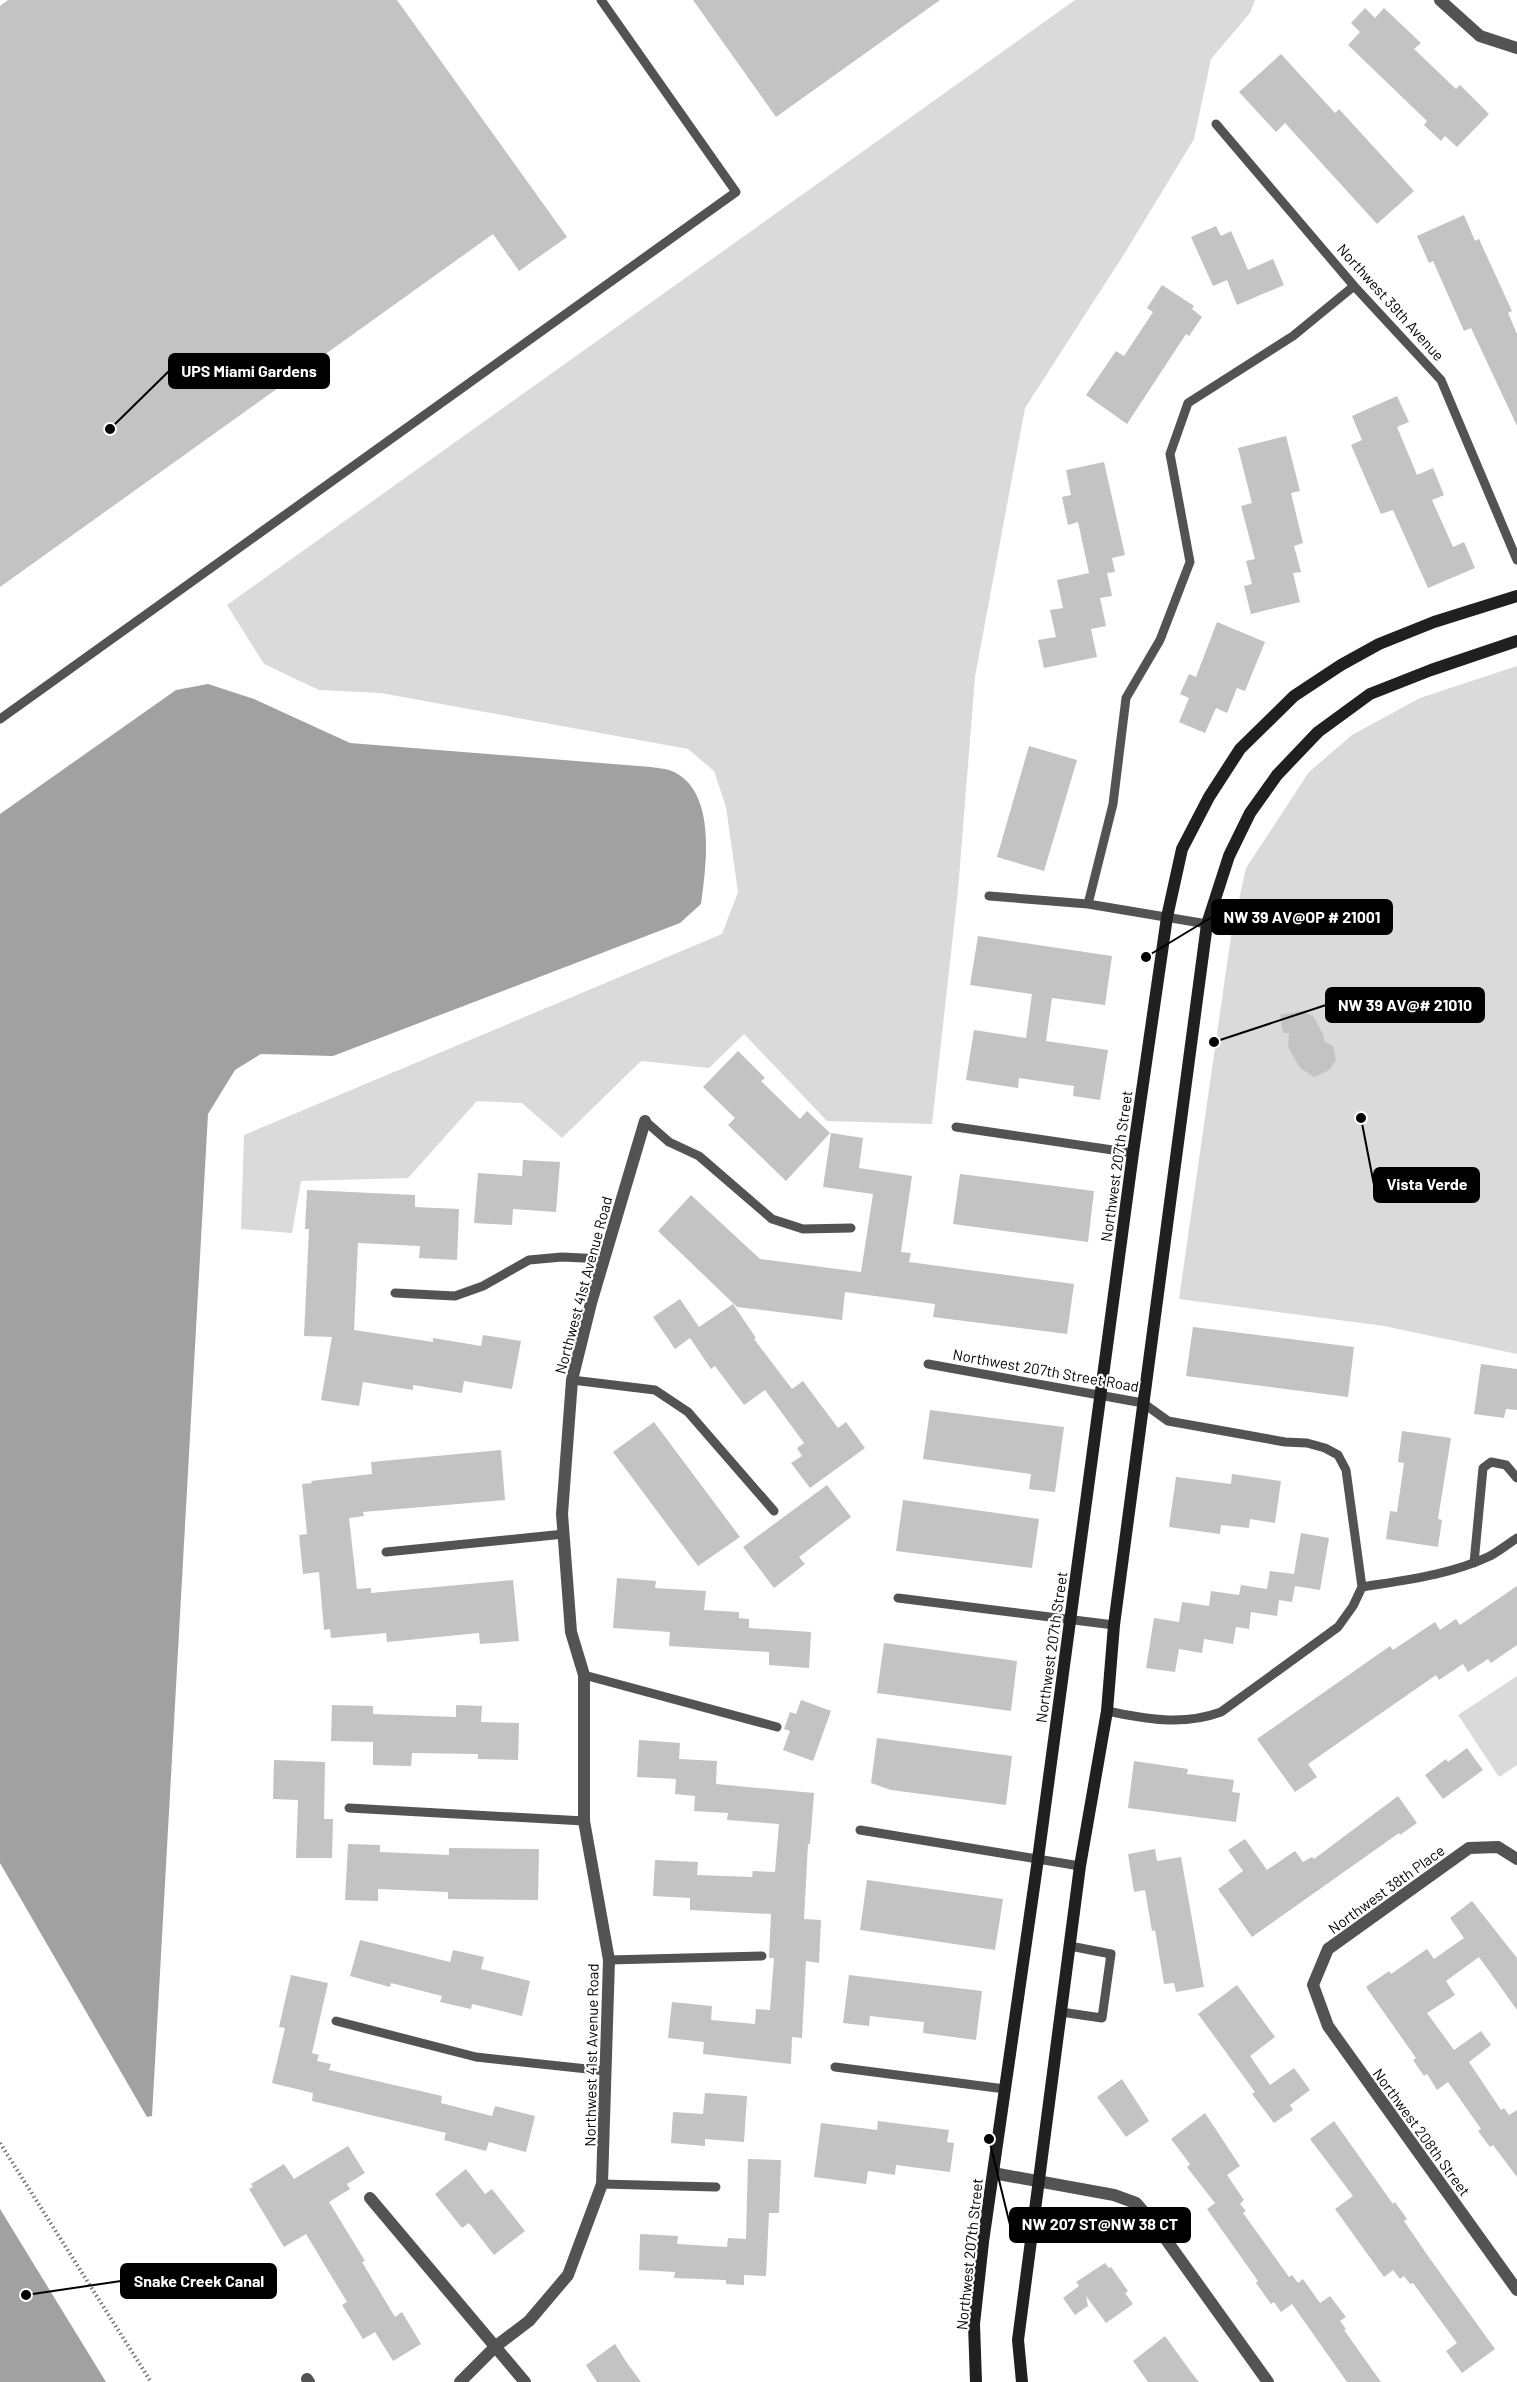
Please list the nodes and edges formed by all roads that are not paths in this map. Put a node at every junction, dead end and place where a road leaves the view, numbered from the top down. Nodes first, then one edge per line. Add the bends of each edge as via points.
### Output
1 (601, 0) edge
2 (1440, 0) edge
3 (1517, 48) edge
4 (1216, 124) dead end
5 (1354, 286) junction
6 (1517, 560) edge
7 (1517, 596) edge
8 (1517, 641) edge
9 (0, 719) edge
10 (989, 896) dead end
11 (1088, 904) junction
12 (1167, 917) junction
13 (1207, 924) junction
14 (645, 1121) joint
15 (956, 1127) dead end
16 (1133, 1153) junction
17 (851, 1228) dead end
18 (604, 1259) junction
19 (395, 1293) dead end
20 (928, 1364) dead end
21 (572, 1380) junction
22 (1100, 1395) junction
23 (1143, 1403) junction
24 (1517, 1478) edge
25 (774, 1511) dead end
26 (564, 1534) junction
27 (1517, 1538) edge
28 (386, 1552) dead end
29 (1473, 1563) junction
30 (1362, 1587) junction
31 (898, 1598) dead end
32 (1070, 1620) junction
33 (1114, 1625) junction
34 (584, 1675) junction
35 (1107, 1711) junction
36 (777, 1727) dead end
37 (349, 1808) dead end
38 (584, 1821) junction
39 (860, 1830) dead end
40 (1038, 1859) junction
41 (1517, 1859) edge
42 (1080, 1866) junction
43 (1070, 1946) junction
44 (762, 1956) dead end
45 (609, 1960) junction
46 (1313, 1985) joint
47 (1061, 2012) junction
48 (336, 2021) dead end
49 (836, 2067) dead end
50 (606, 2071) junction
51 (1005, 2088) junction
52 (993, 2173) junction
53 (1040, 2181) junction
54 (602, 2184) junction
55 (716, 2187) dead end
56 (370, 2198) dead end
57 (1517, 2290) edge
58 (496, 2346) junction
59 (460, 2382) edge
60 (525, 2382) edge
61 (976, 2382) edge
62 (1022, 2382) edge
63 (1268, 2382) edge

1 - 9 lane via 736,192
2 - 3 street via 1480,36
4 - 5 lane, Northwest 39th Avenue
5 - 6 lane, Northwest 39th Avenue via 1441,380
5 - 11 lane via 1293,336 1188,403 1170,454 1190,562 1160,640 1126,698 1113,804
7 - 12 street via 1379,644 1294,696 1240,749 1209,797 1182,849
8 - 13 street via 1370,694 1318,732 1250,813 1229,856
10 - 11 lane
11 - 12 lane
12 - 13 lane
12 - 16 street, Northwest 207th Street
13 - 23 street
14 - 17 lane, Northwest 41st Avenue Road via 669,1142 699,1156 772,1219 803,1229
14 - 18 street, Northwest 41st Avenue Road
15 - 16 lane
16 - 22 street, Northwest 207th Street
18 - 19 lane via 529,1260 483,1286 455,1296
18 - 21 street, Northwest 41st Avenue Road
20 - 22 lane, Northwest 207th Street Road
21 - 25 lane via 655,1390 688,1412
21 - 26 street, Northwest 41st Avenue Road via 562,1514
22 - 23 lane, Northwest 207th Street Road
22 - 32 street, Northwest 207th Street
23 - 30 lane, Northwest 207th Street Road via 1168,1421 1307,1443 1338,1455 1346,1470
23 - 33 street
24 - 29 lane via 1506,1466 1491,1462 1483,1468
26 - 28 lane
26 - 34 street, Northwest 41st Avenue Road via 571,1632
27 - 29 lane
29 - 30 lane via 1432,1575
30 - 35 lane via 1338,1627 1221,1712 1206,1718 1159,1721
31 - 32 lane
32 - 33 lane
32 - 40 street, Northwest 207th Street
33 - 35 street
34 - 36 lane
34 - 38 street, Northwest 41st Avenue Road
35 - 42 street
37 - 38 lane
38 - 45 street, Northwest 41st Avenue Road
39 - 40 lane
40 - 42 lane
40 - 51 street, Northwest 207th Street
41 - 46 street, Northwest 38th Place via 1498,1847 1469,1848 1328,1949
42 - 43 street
43 - 47 street
43 - 47 lane via 1112,1954 1102,2018
44 - 45 lane
45 - 50 street, Northwest 41st Avenue Road
46 - 57 street, Northwest 208th Street via 1328,2026
47 - 53 street
48 - 50 lane via 476,2057
49 - 51 lane
50 - 54 street, Northwest 41st Avenue Road
51 - 52 street, Northwest 207th Street
52 - 53 street
52 - 61 street, Northwest 207th Street via 974,2324
53 - 62 street via 1018,2340
53 - 63 street via 1114,2195 1136,2204 1157,2227
54 - 55 lane
54 - 58 street, Northwest 41st Avenue Road via 568,2275 529,2321
56 - 58 street
58 - 59 street, Northwest 41st Avenue Road
58 - 60 street

